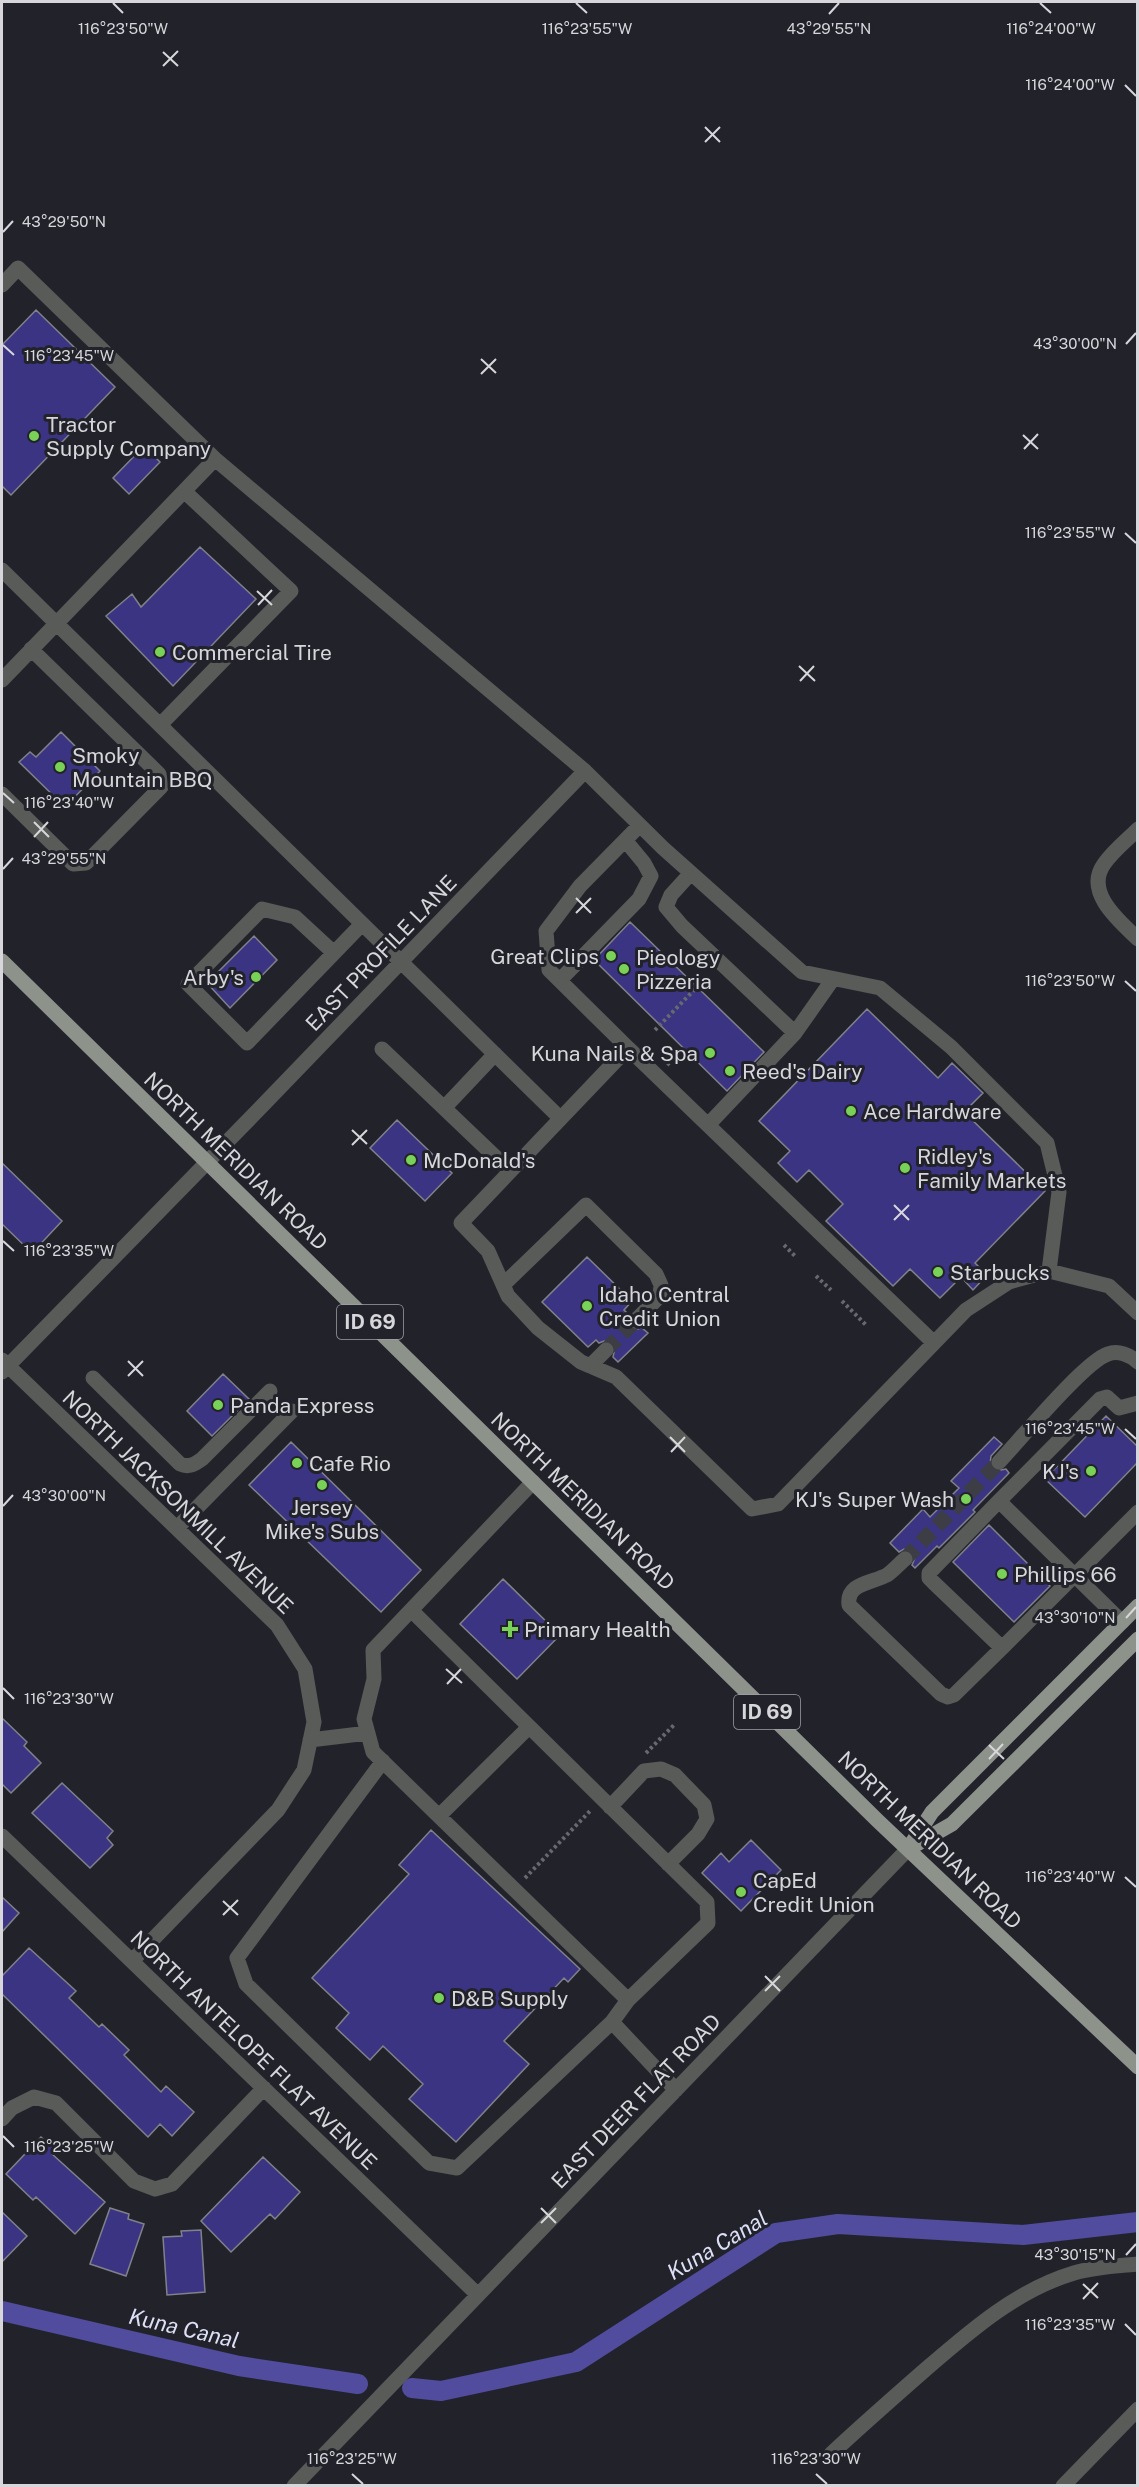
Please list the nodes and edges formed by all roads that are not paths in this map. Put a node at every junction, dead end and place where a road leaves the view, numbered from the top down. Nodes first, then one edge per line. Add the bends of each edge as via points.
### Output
1 (2, 285) edge
2 (215, 459) junction
3 (184, 491) junction
4 (2, 570) edge
5 (56, 623) junction
6 (31, 649) junction
7 (2, 680) edge
8 (160, 725) junction
9 (585, 771) junction
10 (2, 795) edge
11 (639, 826) junction
12 (1137, 829) edge
13 (625, 840) junction
14 (691, 873) junction
15 (362, 924) junction
16 (1137, 939) edge
17 (334, 953) junction
18 (2, 961) edge
19 (401, 962) junction
20 (833, 979) junction
21 (560, 980) junction
22 (795, 1033) junction
23 (628, 1048) junction
24 (382, 1049) dead end
25 (495, 1054) junction
26 (444, 1108) junction
27 (561, 1118) junction
28 (708, 1125) junction
29 (208, 1162) junction
30 (509, 1170) junction
31 (1049, 1271) junction
32 (503, 1285) junction
33 (1137, 1313) edge
34 (635, 1321) tunnel mouth
35 (934, 1343) junction
36 (606, 1350) tunnel mouth
37 (1137, 1362) edge
38 (4, 1366) edge
39 (590, 1366) junction
40 (93, 1378) dead end
41 (270, 1391) dead end
42 (1137, 1403) edge
43 (292, 1412) dead end
44 (999, 1462) tunnel mouth
45 (533, 1482) junction
46 (999, 1501) junction
47 (1137, 1512) edge
48 (177, 1528) junction
49 (905, 1559) tunnel mouth
50 (1074, 1575) junction
51 (1137, 1606) edge
52 (411, 1610) junction
53 (1122, 1622) junction
54 (1137, 1639) edge
55 (1002, 1647) junction
56 (529, 1727) junction
57 (368, 1733) junction
58 (310, 1740) junction
59 (383, 1761) junction
60 (610, 1807) junction
61 (439, 1816) junction
62 (2, 1836) edge
63 (908, 1849) junction
64 (668, 1864) junction
65 (132, 1961) junction
66 (628, 2001) junction
67 (612, 2022) junction
68 (1137, 2067) edge
69 (264, 2088) junction
70 (675, 2090) junction
71 (2, 2119) edge
72 (1137, 2264) edge
73 (478, 2295) junction
74 (1137, 2409) edge
75 (831, 2454) dead end
76 (294, 2486) edge
77 (1063, 2486) edge

1 - 2 street via 18,268
2 - 3 street
2 - 9 street
3 - 5 street
3 - 8 street via 291,591
4 - 5 street
5 - 6 street
5 - 8 street
6 - 7 street
6 - 10 street via 159,774 160,787 86,863 72,864
8 - 15 street
9 - 11 street
9 - 19 street, EAST PROFILE LANE
11 - 13 street
11 - 14 street
12 - 16 street via 1105,862 1098,880 1113,916
13 - 21 street via 580,886 546,931 549,970
13 - 21 street via 651,876 639,899
14 - 20 street via 802,972
14 - 22 street via 670,895 666,907
15 - 17 street
15 - 19 street
17 - 17 street via 247,1043 188,984 262,909 295,917
18 - 29 main road, NORTH MERIDIAN ROAD / ID 69
19 - 25 street
19 - 29 street, EAST PROFILE LANE
20 - 22 street
20 - 31 street via 880,988 951,1047 1047,1143 1059,1192
21 - 23 street
22 - 28 street
23 - 27 street
23 - 28 street
24 - 26 street
25 - 26 street
25 - 27 street
26 - 30 street
27 - 30 street
28 - 35 street
29 - 38 street, EAST PROFILE LANE
29 - 45 main road, NORTH MERIDIAN ROAD / ID 69
30 - 32 street via 461,1223 488,1251
31 - 33 street via 1109,1286
31 - 35 street via 1009,1282 966,1310
32 - 34 street via 586,1205 656,1274 661,1285 660,1296
32 - 39 street via 508,1296 538,1328
35 - 39 street via 778,1504 752,1509 616,1377
36 - 39 street
37 - 44 street via 1119,1353 1099,1358
38 - 48 street, NORTH JACKSONMILL AVENUE
40 - 41 street via 185,1466 202,1459
42 - 46 street via 1119,1408 1107,1396 1100,1399
43 - 48 street
45 - 52 street
45 - 63 main road, NORTH MERIDIAN ROAD / ID 69
46 - 50 street
46 - 55 street via 931,1568 929,1578
47 - 50 street
48 - 58 street, NORTH JACKSONMILL AVENUE via 277,1625 305,1669 314,1722
49 - 55 street via 888,1574 852,1590 849,1605 941,1694 954,1695
50 - 53 street
50 - 55 street
51 - 53 main road, EAST DEER FLAT ROAD
52 - 56 street
52 - 57 street via 373,1650 374,1678 364,1719
53 - 63 main road, EAST DEER FLAT ROAD via 932,1812
54 - 63 main road, EAST DEER FLAT ROAD via 952,1824
56 - 60 street
56 - 61 street
57 - 58 street
57 - 59 street via 373,1752
58 - 65 street via 304,1770 278,1810
59 - 61 street
59 - 67 street via 237,1958 246,1984 429,2163 457,2168
60 - 64 street
60 - 64 street via 644,1771 661,1769 675,1775 697,1796 707,1819 698,1834
61 - 66 street
62 - 65 street, NORTH ANTELOPE FLAT AVENUE
63 - 68 main road, NORTH MERIDIAN ROAD / ID 69
63 - 70 street, EAST DEER FLAT ROAD
64 - 66 street via 707,1902 708,1923
65 - 69 street, NORTH ANTELOPE FLAT AVENUE
66 - 67 street
67 - 70 street
69 - 71 street via 172,2184 155,2189 134,2181 56,2103 34,2097 12,2108
69 - 73 street, NORTH ANTELOPE FLAT AVENUE
70 - 73 street, EAST DEER FLAT ROAD
72 - 75 street via 1076,2272 1006,2306 976,2326
73 - 76 street, EAST DEER FLAT ROAD
74 - 77 street

